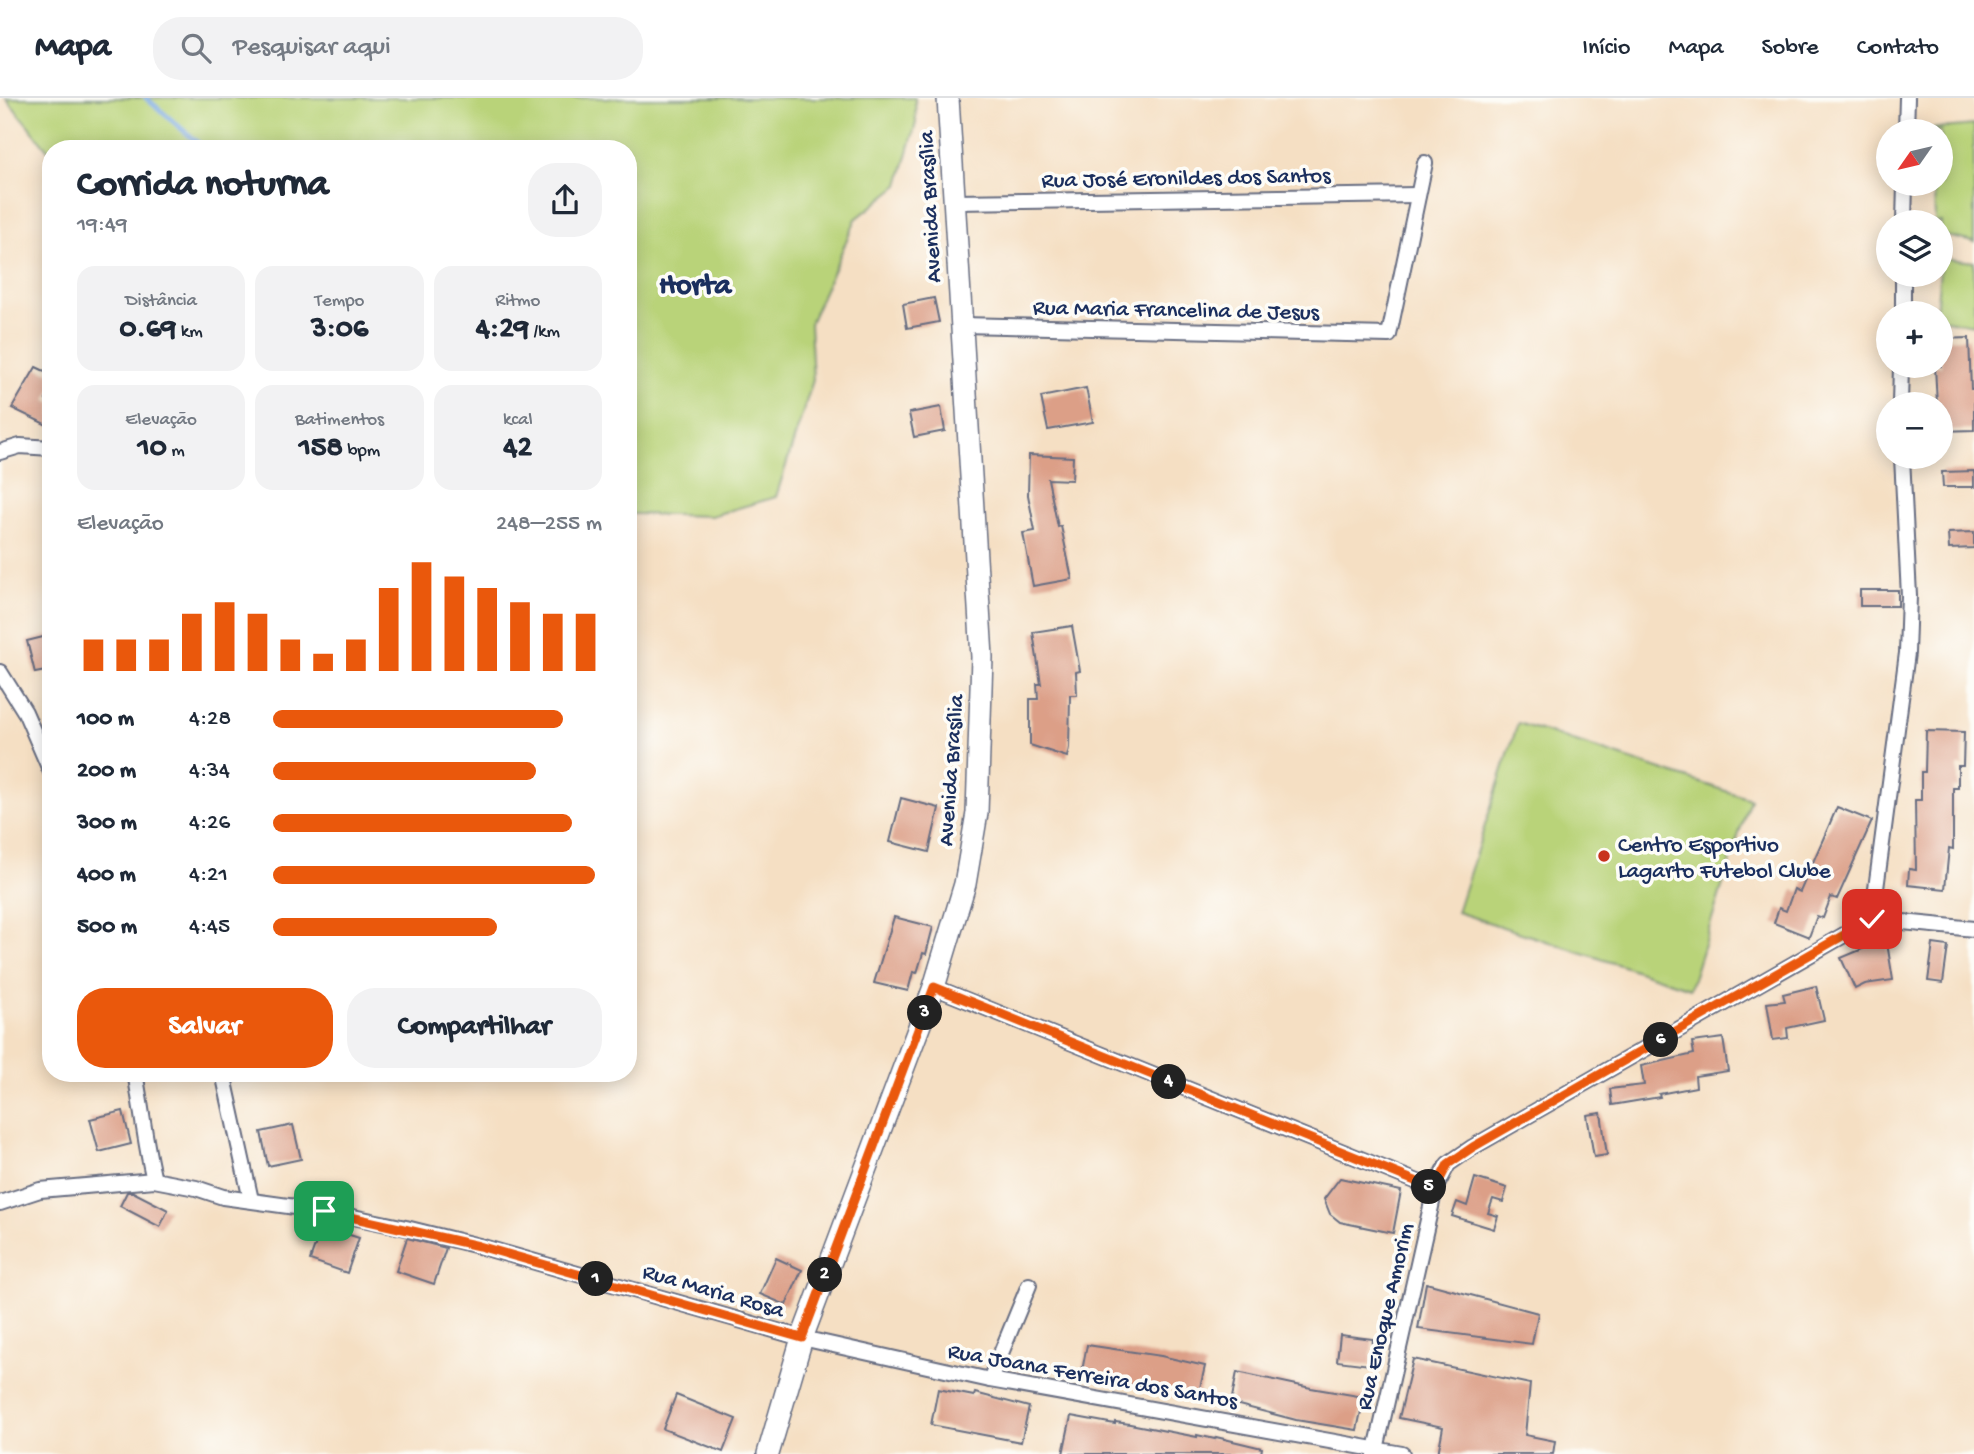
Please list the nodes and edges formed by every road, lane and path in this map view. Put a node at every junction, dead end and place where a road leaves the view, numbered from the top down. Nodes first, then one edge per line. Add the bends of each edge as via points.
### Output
1 (948, 98) edge
2 (1907, 98) edge
3 (1906, 119) edge
4 (1425, 163) dead end
5 (1418, 195) junction
6 (954, 202) junction
7 (962, 325) junction
8 (42, 447) edge
9 (0, 452) edge
10 (1903, 469) edge
11 (0, 672) edge
12 (42, 751) edge
13 (1872, 919) junction
14 (1974, 929) edge
15 (934, 987) junction
16 (137, 1082) edge
17 (225, 1082) edge
18 (154, 1180) junction
19 (1435, 1189) junction
20 (251, 1200) junction
21 (0, 1203) edge
22 (1029, 1285) dead end
23 (802, 1338) junction
24 (990, 1380) junction
25 (1376, 1451) edge
26 (768, 1454) edge
27 (1402, 1454) edge

1 - 6 main road, Avenida Brasília
2 - 3 street
4 - 5 street
5 - 6 street, Rua José Eronildes dos Santos
5 - 7 street, Rua Maria Francelina de Jesus via 1389,335
6 - 7 main road, Avenida Brasília
7 - 15 main road, Avenida Brasília via 982,657 977,813 965,884
8 - 9 street via 20,446
10 - 13 street via 1907,653
11 - 12 street
13 - 14 street
13 - 19 street via 1473,1147 1448,1164
15 - 19 street
15 - 23 main road, Avenida Brasília
16 - 18 street
17 - 20 street
18 - 20 street, Rua Maria Rosa
18 - 21 street, Rua Maria Rosa via 40,1190
19 - 25 street, Rua Enoque Amorim
20 - 23 street, Rua Maria Rosa via 324,1211 479,1246
22 - 24 street
23 - 24 street, Rua Joana Ferreira dos Santos
23 - 26 main road, Avenida Brasília
24 - 25 street, Rua Joana Ferreira dos Santos
25 - 27 street, Rua Joana Ferreira dos Santos

